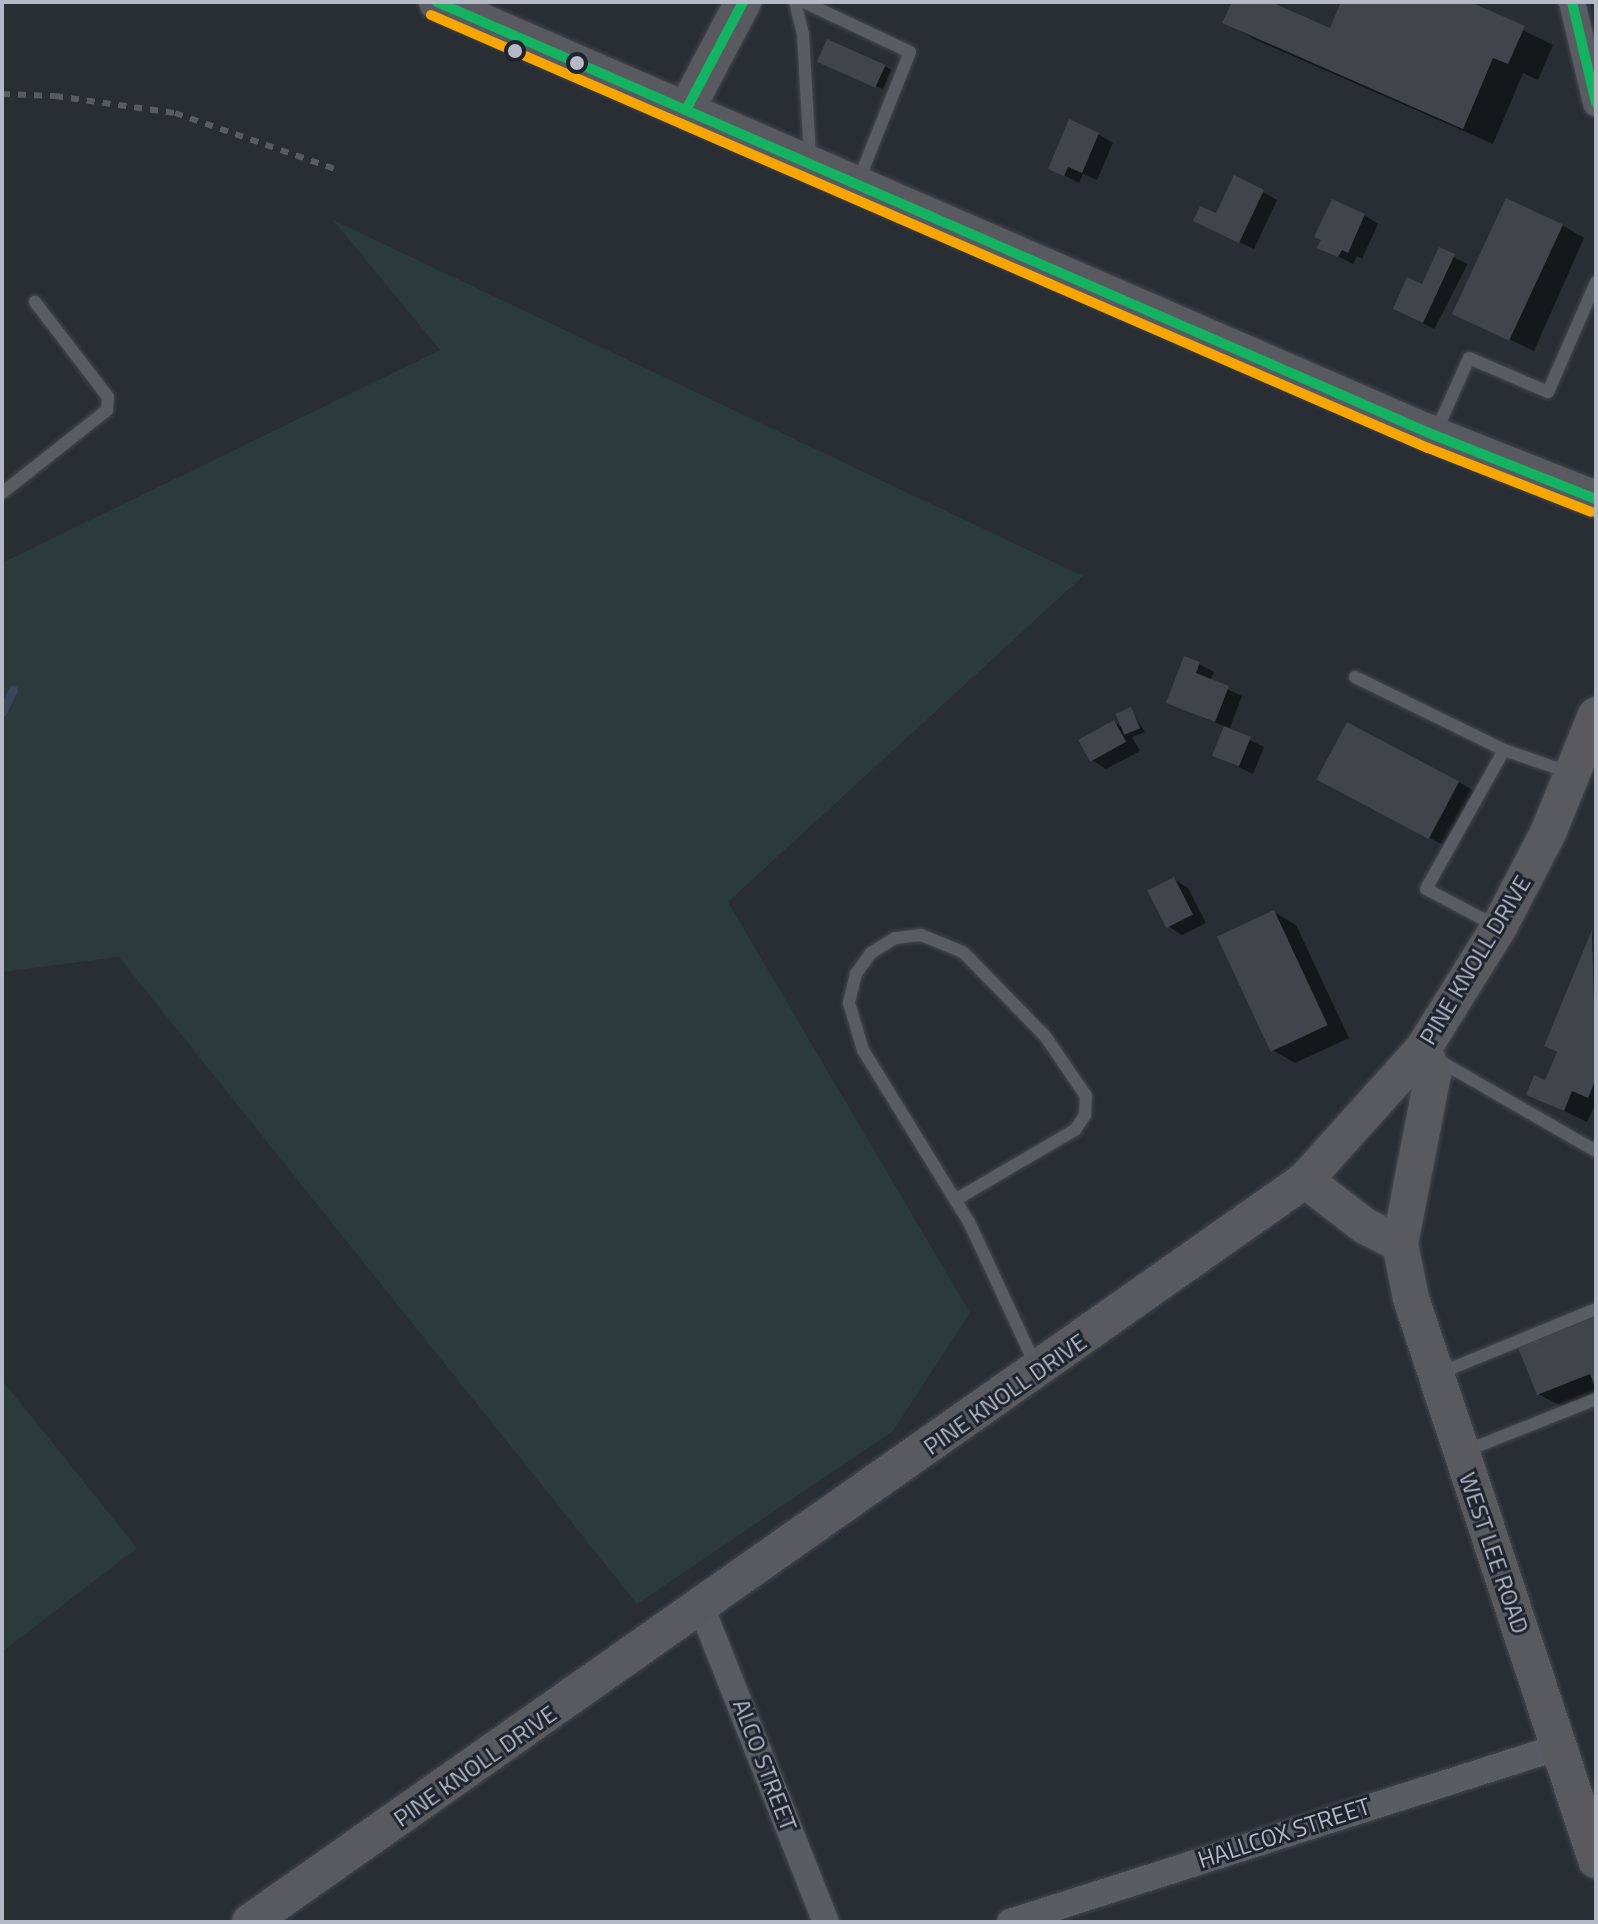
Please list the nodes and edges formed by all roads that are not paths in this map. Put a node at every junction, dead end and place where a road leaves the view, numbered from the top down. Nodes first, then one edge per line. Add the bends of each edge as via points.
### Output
1 (743, 2) edge
2 (795, 2) edge
3 (804, 2) edge
4 (1572, 2) edge
5 (440, 3) edge
6 (1596, 103) edge
7 (686, 110) junction
8 (811, 164) junction
9 (857, 184) junction
10 (1596, 282) edge
11 (35, 302) dead end
12 (1434, 435) junction
13 (2, 493) edge
14 (1596, 499) edge
15 (1355, 677) dead end
16 (1596, 715) edge
17 (1504, 750) junction
18 (1584, 777) edge
19 (1499, 927) junction
20 (1423, 1049) junction
21 (1596, 1151) edge
22 (1305, 1180) junction
23 (955, 1200) junction
24 (1400, 1244) junction
25 (1596, 1309) edge
26 (1038, 1371) junction
27 (1434, 1376) junction
28 (1596, 1399) edge
29 (1460, 1454) junction
30 (702, 1609) junction
31 (1559, 1747) junction
32 (1589, 1816) edge
33 (1596, 1860) edge
34 (250, 1922) edge
35 (826, 1922) edge
36 (1010, 1922) edge

1 - 7 street
2 - 8 lane via 803,35
3 - 9 lane via 910,52
4 - 6 street
5 - 7 street
7 - 8 street
8 - 9 street
9 - 12 street
10 - 12 lane via 1548,392 1469,358
11 - 13 lane via 108,397 107,410
12 - 14 street
15 - 17 lane
16 - 18 street, PINE KNOLL DRIVE
17 - 18 lane
17 - 19 lane via 1426,889
18 - 19 street, PINE KNOLL DRIVE
19 - 20 street, PINE KNOLL DRIVE
20 - 21 lane
20 - 22 street, PINE KNOLL DRIVE
20 - 24 street, WEST LEE ROAD via 1433,1074
22 - 24 street via 1365,1226
22 - 26 street, PINE KNOLL DRIVE
23 - 23 lane via 863,1050 849,1003 856,974 871,953 895,938 921,935 963,952 1045,1036 1086,1096 1085,1115 1075,1130
23 - 26 lane
24 - 27 street, WEST LEE ROAD
25 - 27 lane
26 - 30 street, PINE KNOLL DRIVE
27 - 29 street, WEST LEE ROAD
28 - 29 lane
29 - 31 street, WEST LEE ROAD
30 - 34 street, PINE KNOLL DRIVE
30 - 35 street, ALCO STREET
31 - 32 street, WEST LEE ROAD
31 - 36 street, HALLCOX STREET
32 - 33 street, WEST LEE ROAD

